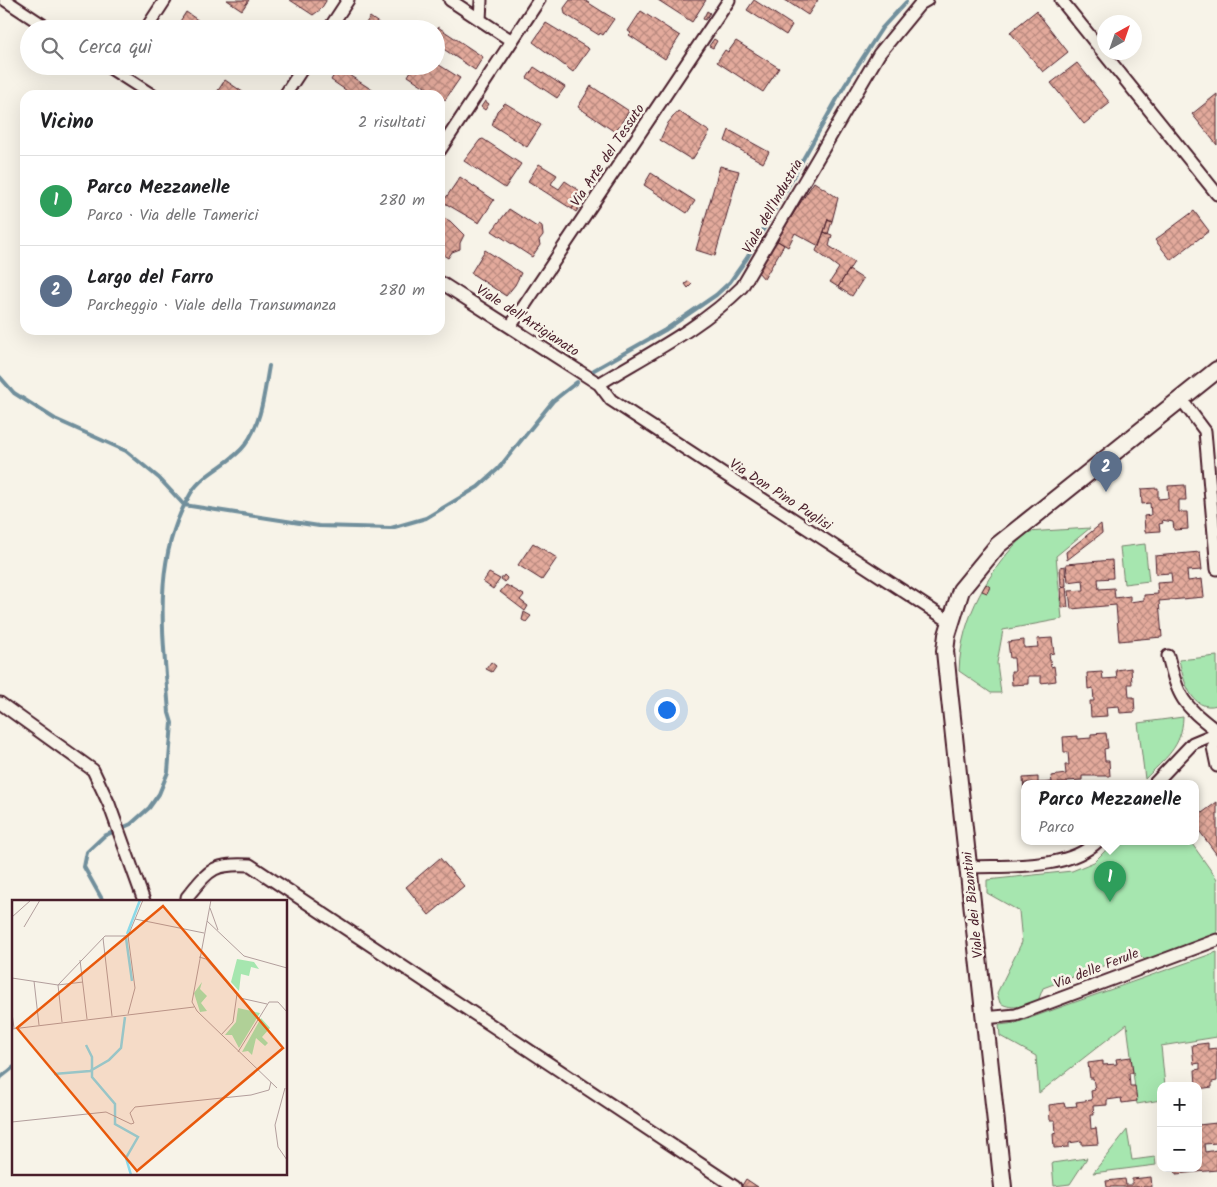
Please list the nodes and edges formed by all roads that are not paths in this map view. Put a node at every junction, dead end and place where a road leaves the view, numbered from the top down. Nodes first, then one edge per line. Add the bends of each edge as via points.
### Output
1 (5, 0) edge
2 (165, 0) edge
3 (348, 0) edge
4 (450, 0) edge
5 (481, 0) edge
6 (539, 0) edge
7 (729, 0) edge
8 (1061, 0) edge
9 (922, 1) edge
10 (35, 20) edge
11 (152, 20) edge
12 (335, 20) edge
13 (480, 20) junction
14 (512, 41) junction
15 (125, 75) edge
16 (298, 75) edge
17 (145, 90) edge
18 (288, 90) edge
19 (445, 142) edge
20 (1217, 194) edge
21 (445, 285) edge
22 (510, 327) junction
23 (1217, 370) edge
24 (599, 384) junction
25 (1180, 399) junction
26 (1217, 569) edge
27 (952, 623) junction
28 (1168, 656) dead end
29 (0, 703) edge
30 (1217, 732) edge
31 (1217, 738) edge
32 (1217, 766) edge
33 (1157, 780) edge
34 (1093, 845) edge
35 (968, 867) junction
36 (144, 900) edge
37 (187, 900) edge
38 (1217, 940) edge
39 (984, 1018) junction
40 (735, 1187) edge
41 (1003, 1187) edge

1 - 10 street
2 - 11 street
3 - 12 street
4 - 13 street
5 - 13 street
6 - 14 street
7 - 22 street, Via Arte del Tessuto
8 - 20 street
9 - 24 street, Viale dell'Industria via 879,54 742,286 721,307
13 - 14 street
14 - 19 street
15 - 17 street
16 - 18 street
21 - 22 street, Viale dell'Artigianato
22 - 24 street, Viale dell'Artigianato
23 - 25 street, Viale dei Bizantini
24 - 27 street, Via Don Pino Puglisi via 611,400
25 - 26 street via 1205,431
25 - 27 street, Viale dei Bizantini via 998,545 961,590
27 - 35 street, Viale dei Bizantini via 945,651
28 - 30 street via 1176,688 1189,710
29 - 36 street via 93,770 109,804
30 - 33 street via 1193,744
31 - 32 street via 1213,747
34 - 35 street via 1083,853 1059,862
35 - 39 street, Viale dei Bizantini
37 - 40 street via 206,874 225,864 250,865
38 - 39 street, Via delle Ferule via 1016,1015
39 - 41 street, Viale dei Bizantini

